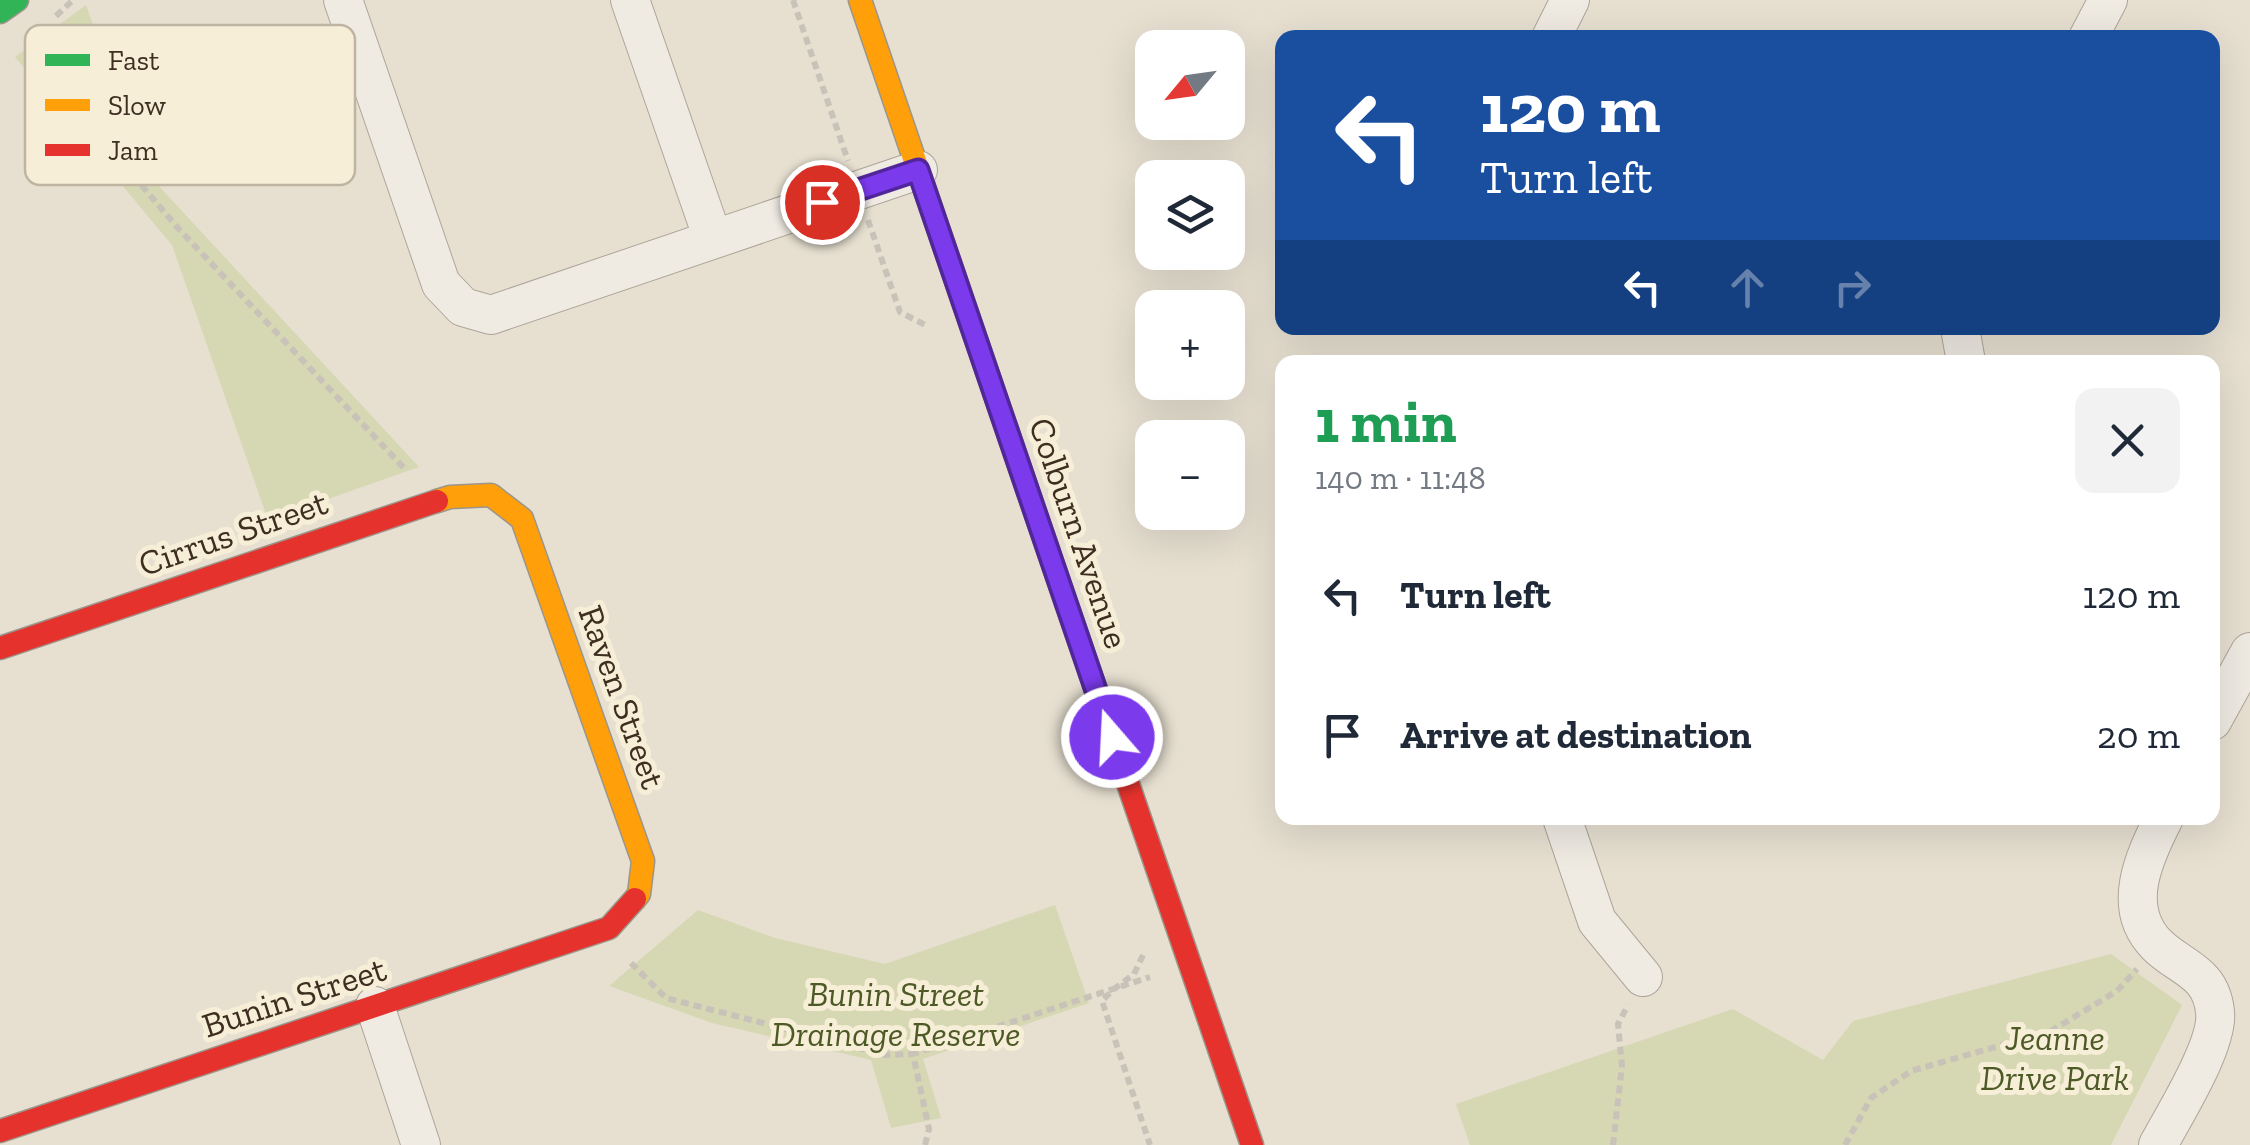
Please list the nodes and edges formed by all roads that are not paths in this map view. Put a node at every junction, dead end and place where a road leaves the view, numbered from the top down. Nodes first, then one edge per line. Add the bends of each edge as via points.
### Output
1 (17, 0) edge
2 (343, 0) edge
3 (630, 0) edge
4 (860, 0) edge
5 (1570, 0) edge
6 (2108, 0) edge
7 (0, 12) edge
8 (352, 25) edge
9 (1555, 30) edge
10 (2092, 30) edge
11 (355, 35) edge
12 (918, 170) junction
13 (713, 239) junction
14 (491, 495) joint
15 (0, 648) edge
16 (2250, 652) edge
17 (2220, 697) edge
18 (1564, 825) edge
19 (2160, 825) edge
20 (609, 928) joint
21 (1643, 977) road end
22 (375, 1006) junction
23 (2233, 1012) edge
24 (0, 1132) edge
25 (421, 1145) edge
26 (1252, 1145) edge
27 (2158, 1145) edge

1 - 7 street
2 - 8 street
3 - 13 street
4 - 12 street, Colburn Avenue
5 - 9 street
6 - 10 street
11 - 13 street via 440,284 463,308 491,314
12 - 13 street
12 - 26 street, Colburn Avenue
14 - 15 street, Cirrus Street via 420,506
14 - 20 street, Raven Street via 522,520 644,860 639,894
16 - 17 street
18 - 21 street via 1597,921
19 - 23 street via 2137,888 2140,922 2157,946 2195,972
20 - 22 street, Bunin Street
22 - 24 street, Bunin Street
22 - 25 street
23 - 27 street

